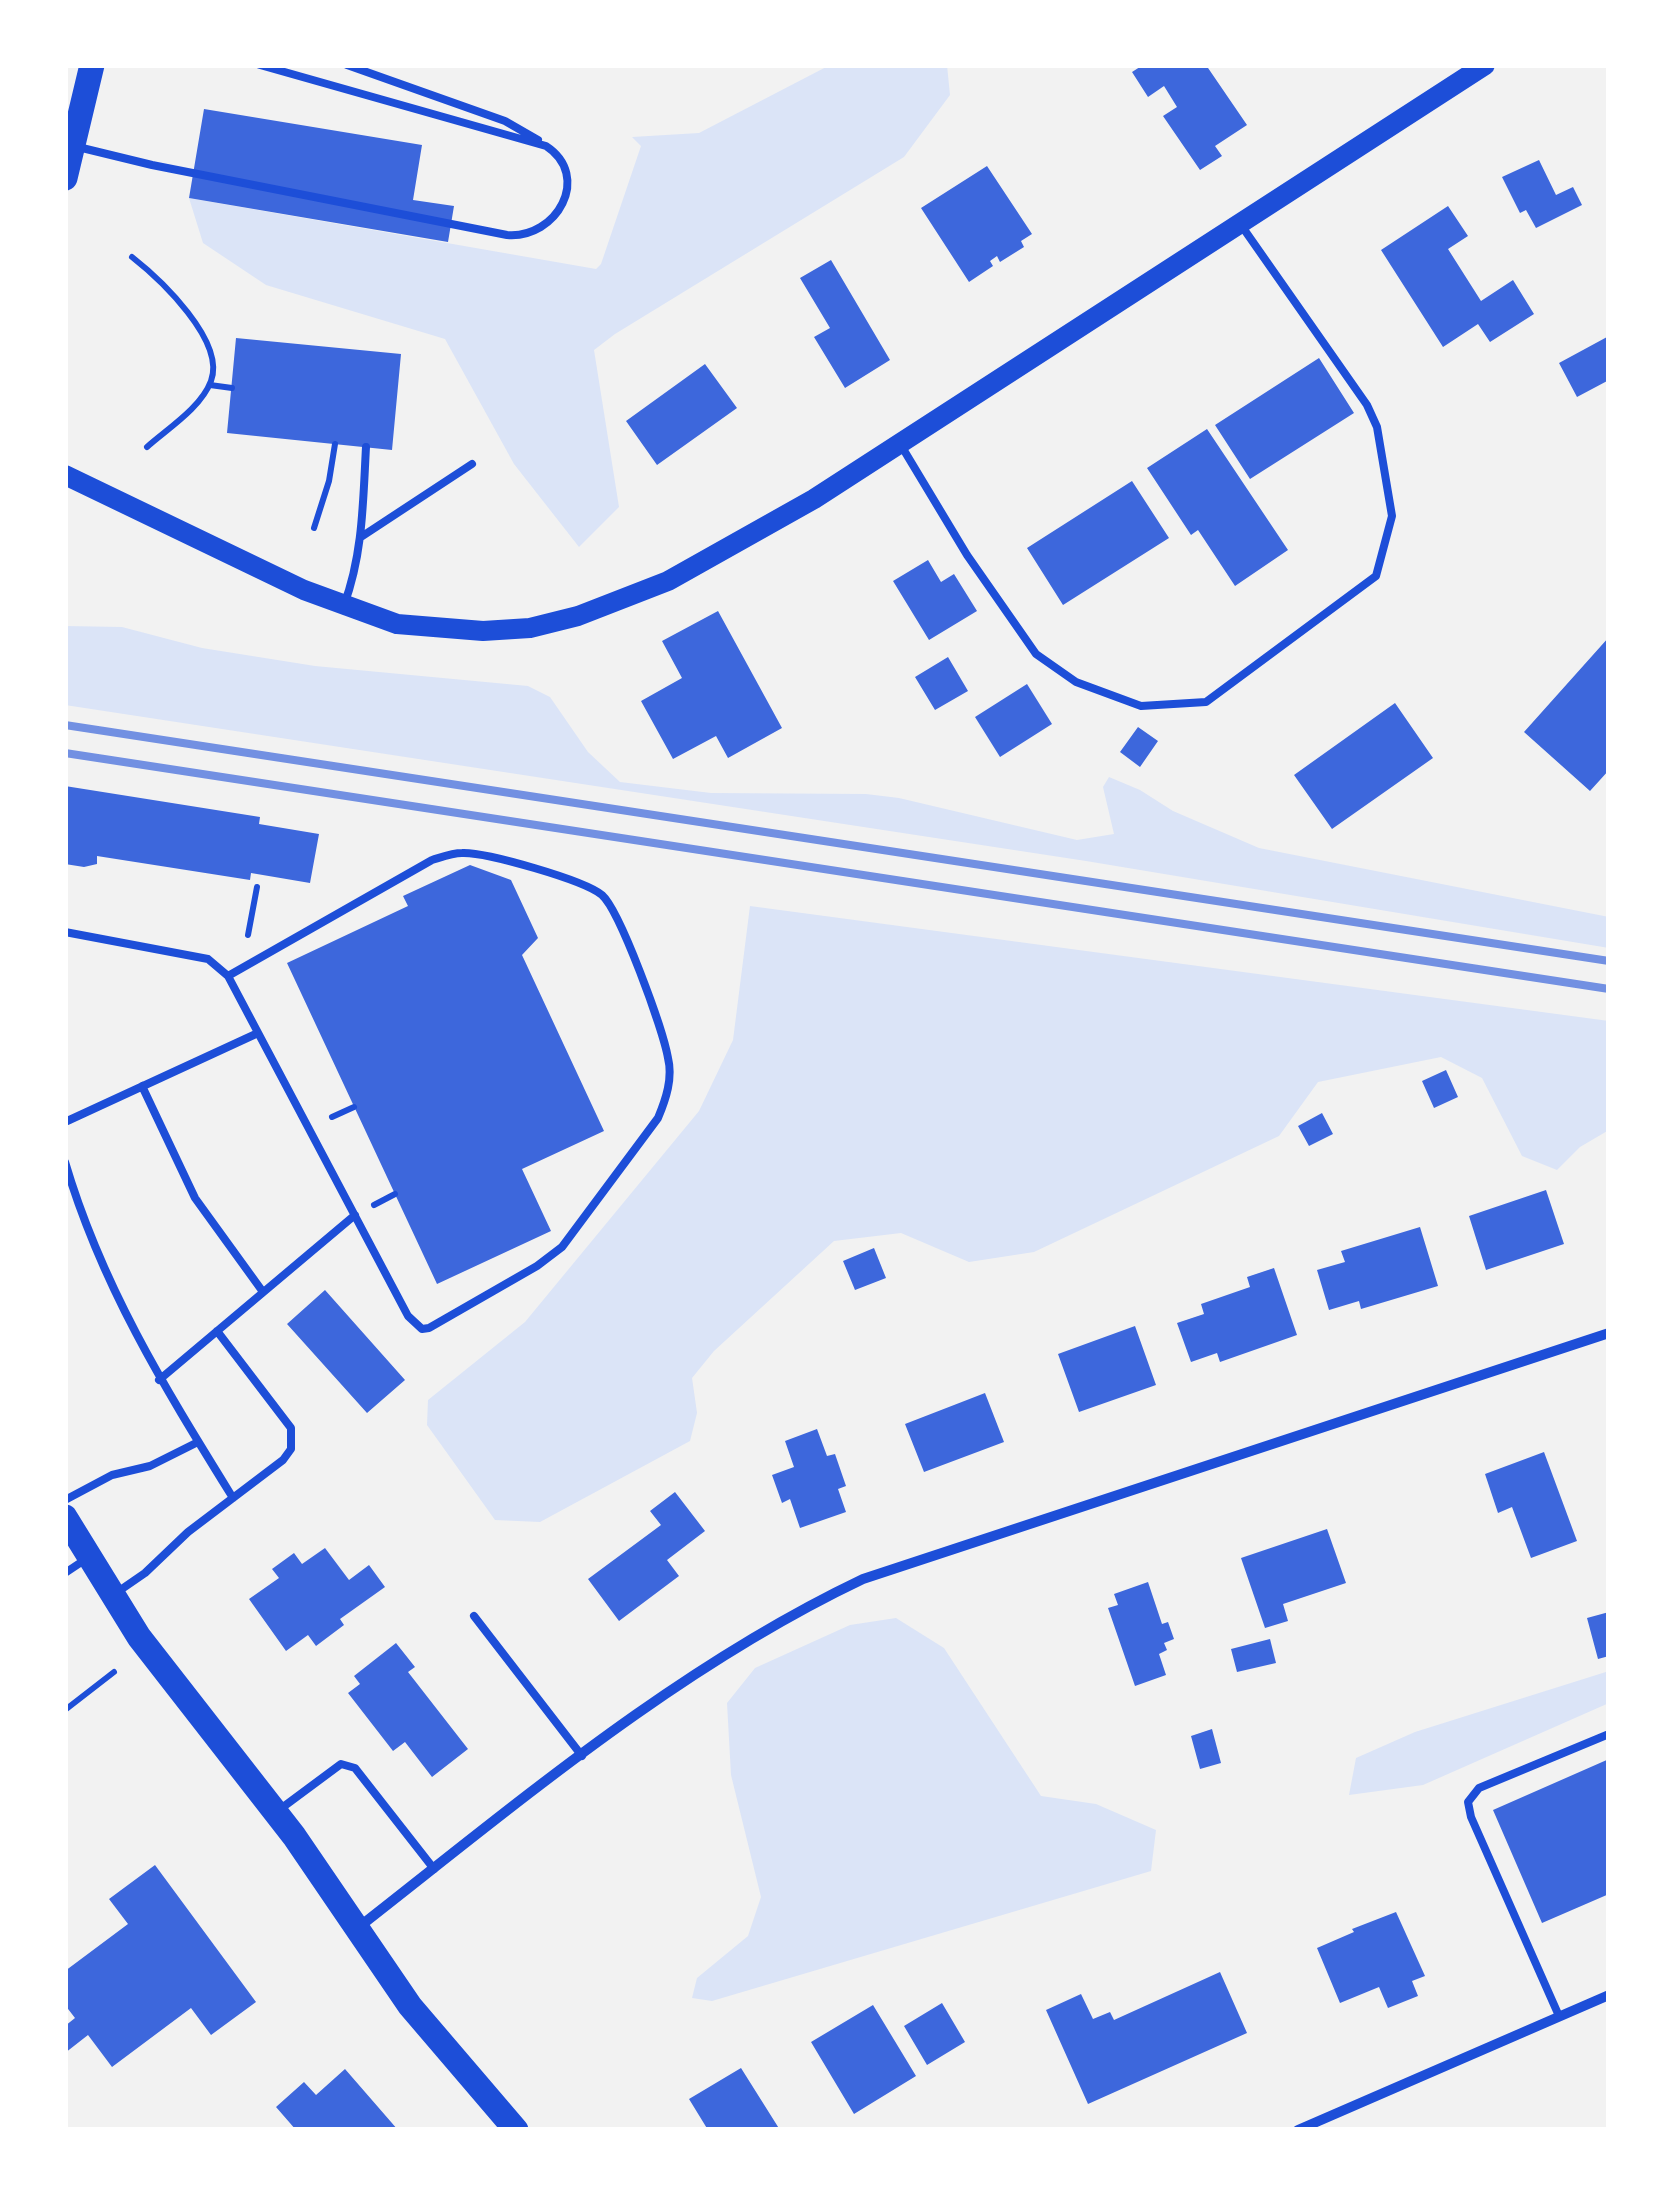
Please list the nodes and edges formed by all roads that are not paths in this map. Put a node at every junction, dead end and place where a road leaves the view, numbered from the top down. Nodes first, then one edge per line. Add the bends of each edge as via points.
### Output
1 (92, 65) edge
2 (260, 65) edge
3 (347, 65) edge
4 (1485, 65) edge
5 (546, 146) junction
6 (68, 160) edge
7 (1241, 224) junction
8 (899, 444) junction
9 (366, 447) dead end
10 (472, 464) dead end
11 (65, 475) edge
12 (361, 537) junction
13 (343, 606) junction
14 (65, 932) edge
15 (228, 976) junction
16 (258, 1033) junction
17 (142, 1086) junction
18 (65, 1122) edge
19 (65, 1162) edge
20 (354, 1215) junction
21 (263, 1292) junction
22 (216, 1331) junction
23 (1609, 1333) edge
24 (160, 1380) junction
25 (198, 1442) junction
26 (233, 1498) junction
27 (65, 1500) edge
28 (65, 1517) edge
29 (90, 1557) junction
30 (65, 1574) edge
31 (112, 1596) junction
32 (474, 1616) dead end
33 (1609, 1734) edge
34 (582, 1756) junction
35 (276, 1812) junction
36 (434, 1869) junction
37 (357, 1928) junction
38 (1609, 1995) edge
39 (1559, 2016) junction
40 (516, 2130) edge
41 (1298, 2130) edge

1 - 6 main road
2 - 5 lane
3 - 5 lane via 505,121
4 - 7 main road
5 - 6 lane via 563,162 565,197 547,225 522,236 152,165
7 - 8 main road
7 - 8 lane via 1367,405 1392,516 1376,576 1206,702 1140,706 1076,682 1036,654
8 - 13 main road via 726,550 578,616 483,631 398,624
9 - 12 lane
10 - 12 lane
11 - 13 main road
12 - 13 lane
14 - 15 lane via 208,959
15 - 16 lane
15 - 20 lane via 432,860 461,853 583,882 606,899 622,924 669,1059 666,1098 562,1247 422,1329 408,1316
16 - 17 lane
16 - 20 lane
17 - 18 lane
17 - 21 lane via 195,1198
19 - 24 lane via 95,1253
20 - 21 lane
21 - 22 lane
22 - 24 lane
22 - 26 lane via 293,1438 283,1460
23 - 34 street via 864,1579 734,1648
24 - 25 lane
25 - 26 lane
25 - 27 lane
26 - 31 lane
28 - 29 main road
29 - 30 lane
29 - 31 main road
31 - 35 main road
32 - 34 lane
33 - 39 lane via 1478,1788 1468,1802
34 - 36 street
35 - 36 lane via 349,1764
35 - 37 main road
36 - 37 street
37 - 40 main road via 410,2006
38 - 39 street
39 - 41 street

